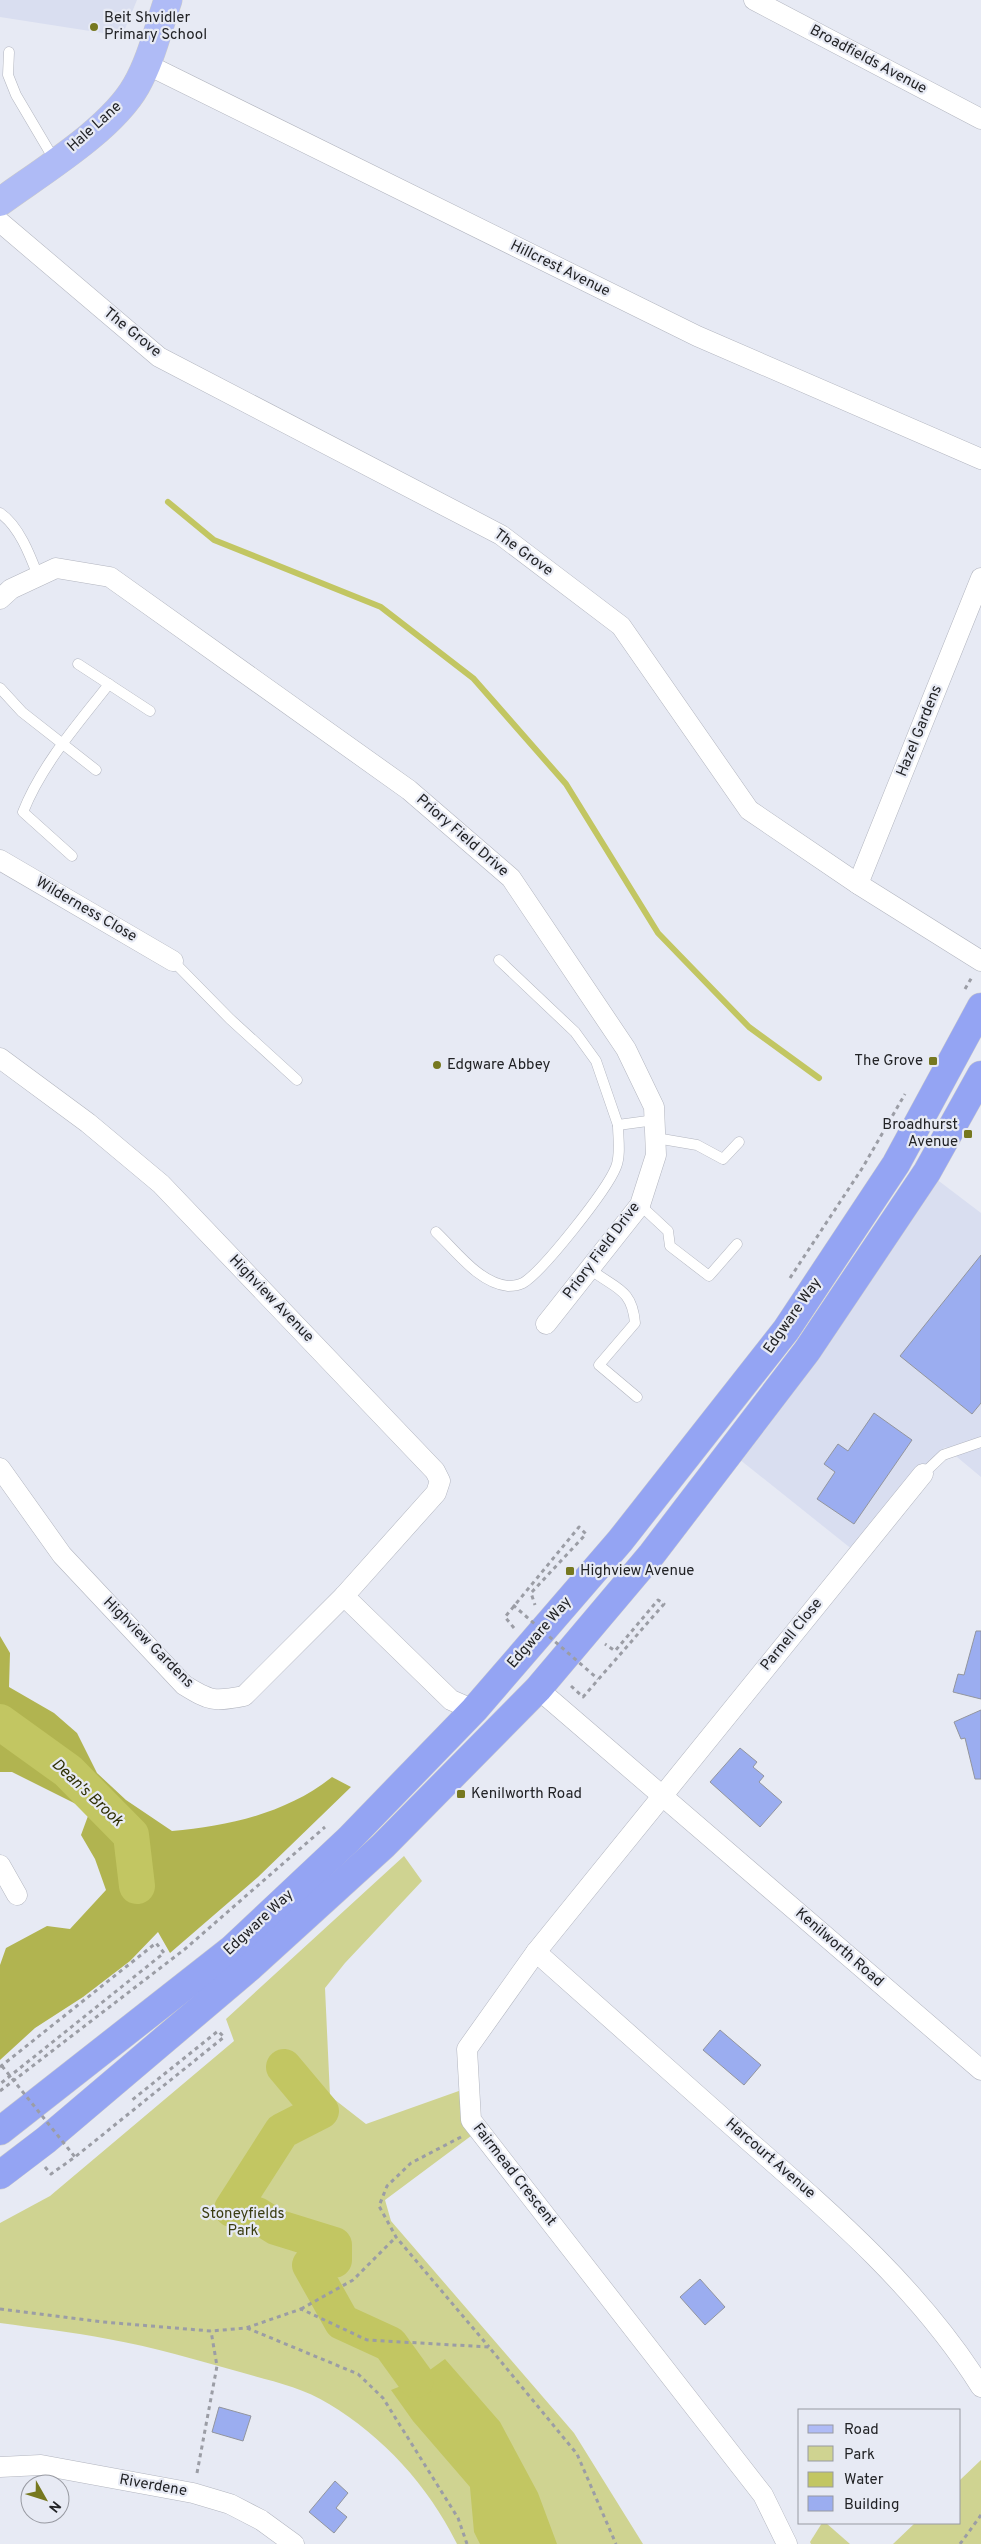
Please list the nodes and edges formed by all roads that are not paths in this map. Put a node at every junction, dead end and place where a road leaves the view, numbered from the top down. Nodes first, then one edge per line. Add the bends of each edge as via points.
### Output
1 (168, 0) edge
2 (754, 0) edge
3 (8, 52) dead end
4 (146, 64) junction
5 (981, 119) edge
6 (55, 161) junction
7 (0, 202) edge
8 (0, 222) edge
9 (981, 459) edge
10 (0, 513) edge
11 (38, 576) junction
12 (981, 578) edge
13 (0, 599) edge
14 (78, 664) dead end
15 (110, 684) junction
16 (0, 688) edge
17 (150, 711) dead end
18 (63, 744) junction
19 (96, 770) dead end
20 (72, 856) dead end
21 (0, 860) edge
22 (858, 884) junction
23 (499, 960) dead end
24 (173, 961) joint
25 (978, 966) edge
26 (970, 1003) edge
27 (0, 1058) edge
28 (981, 1075) edge
29 (297, 1080) dead end
30 (618, 1125) junction
31 (655, 1129) junction
32 (739, 1142) dead end
33 (640, 1205) junction
34 (436, 1232) dead end
35 (737, 1244) dead end
36 (590, 1269) junction
37 (546, 1324) dead end
38 (637, 1397) dead end
39 (981, 1442) edge
40 (0, 1468) edge
41 (923, 1474) joint
42 (344, 1596) junction
43 (538, 1689) junction
44 (474, 1710) junction
45 (661, 1796) junction
46 (0, 1865) edge
47 (17, 1894) dead end
48 (536, 1952) junction
49 (981, 2070) edge
50 (0, 2131) edge
51 (0, 2175) edge
52 (981, 2387) edge
53 (0, 2467) edge
54 (294, 2544) edge
55 (787, 2544) edge

1 - 4 main road, Hale Lane
2 - 5 street, Broadfields Avenue
3 - 6 lane via 8,75 13,88
4 - 6 main road, Hale Lane via 136,87 118,110
4 - 9 street, Hillcrest Avenue via 697,336
6 - 7 main road, Hale Lane
8 - 22 street, The Grove via 160,357 501,535 621,626 750,810
10 - 11 lane via 27,548
11 - 13 street, Priory Field Drive via 11,589
11 - 31 street, Priory Field Drive via 56,568 110,577 409,790 511,878 626,1049 654,1107
12 - 22 street, Hazel Gardens
14 - 15 lane
15 - 17 lane
15 - 18 lane
16 - 18 lane via 22,712
18 - 19 lane
18 - 20 lane via 32,789 23,812
21 - 24 street, Wilderness Close
22 - 25 street, The Grove
23 - 30 lane via 575,1032 596,1061
24 - 29 lane
26 - 44 highway, Edgware Way via 896,1164 786,1330 620,1540
27 - 42 street, Highview Avenue via 88,1123 161,1184 435,1471 440,1481 436,1493
28 - 43 highway, Edgware Way via 927,1172 807,1351 652,1554
30 - 31 lane
30 - 34 lane via 617,1165 607,1184 523,1283 511,1286 495,1284
31 - 32 lane via 724,1159
31 - 33 street, Priory Field Drive via 656,1155
33 - 35 lane via 668,1231 670,1246 709,1276
33 - 36 street, Priory Field Drive
36 - 37 street, Priory Field Drive
36 - 38 lane via 626,1292 634,1306 635,1323 599,1365
39 - 41 lane via 943,1455
40 - 42 street, Highview Gardens via 62,1555 184,1685 207,1699 244,1696
41 - 45 street, Parnell Close
42 - 44 street via 451,1700
43 - 45 street, Kenilworth Road
43 - 51 highway, Edgware Way via 383,1846 250,1967 46,2140
44 - 50 highway, Edgware Way via 349,1839 232,1949
45 - 48 street, Fairmead Crescent
45 - 49 street, Kenilworth Road
46 - 47 street
48 - 52 street, Harcourt Avenue via 845,2226 902,2282 959,2352
48 - 55 street, Fairmead Crescent via 466,2049 471,2120 763,2495
53 - 54 street, Riverdene via 41,2465 193,2493 246,2512

